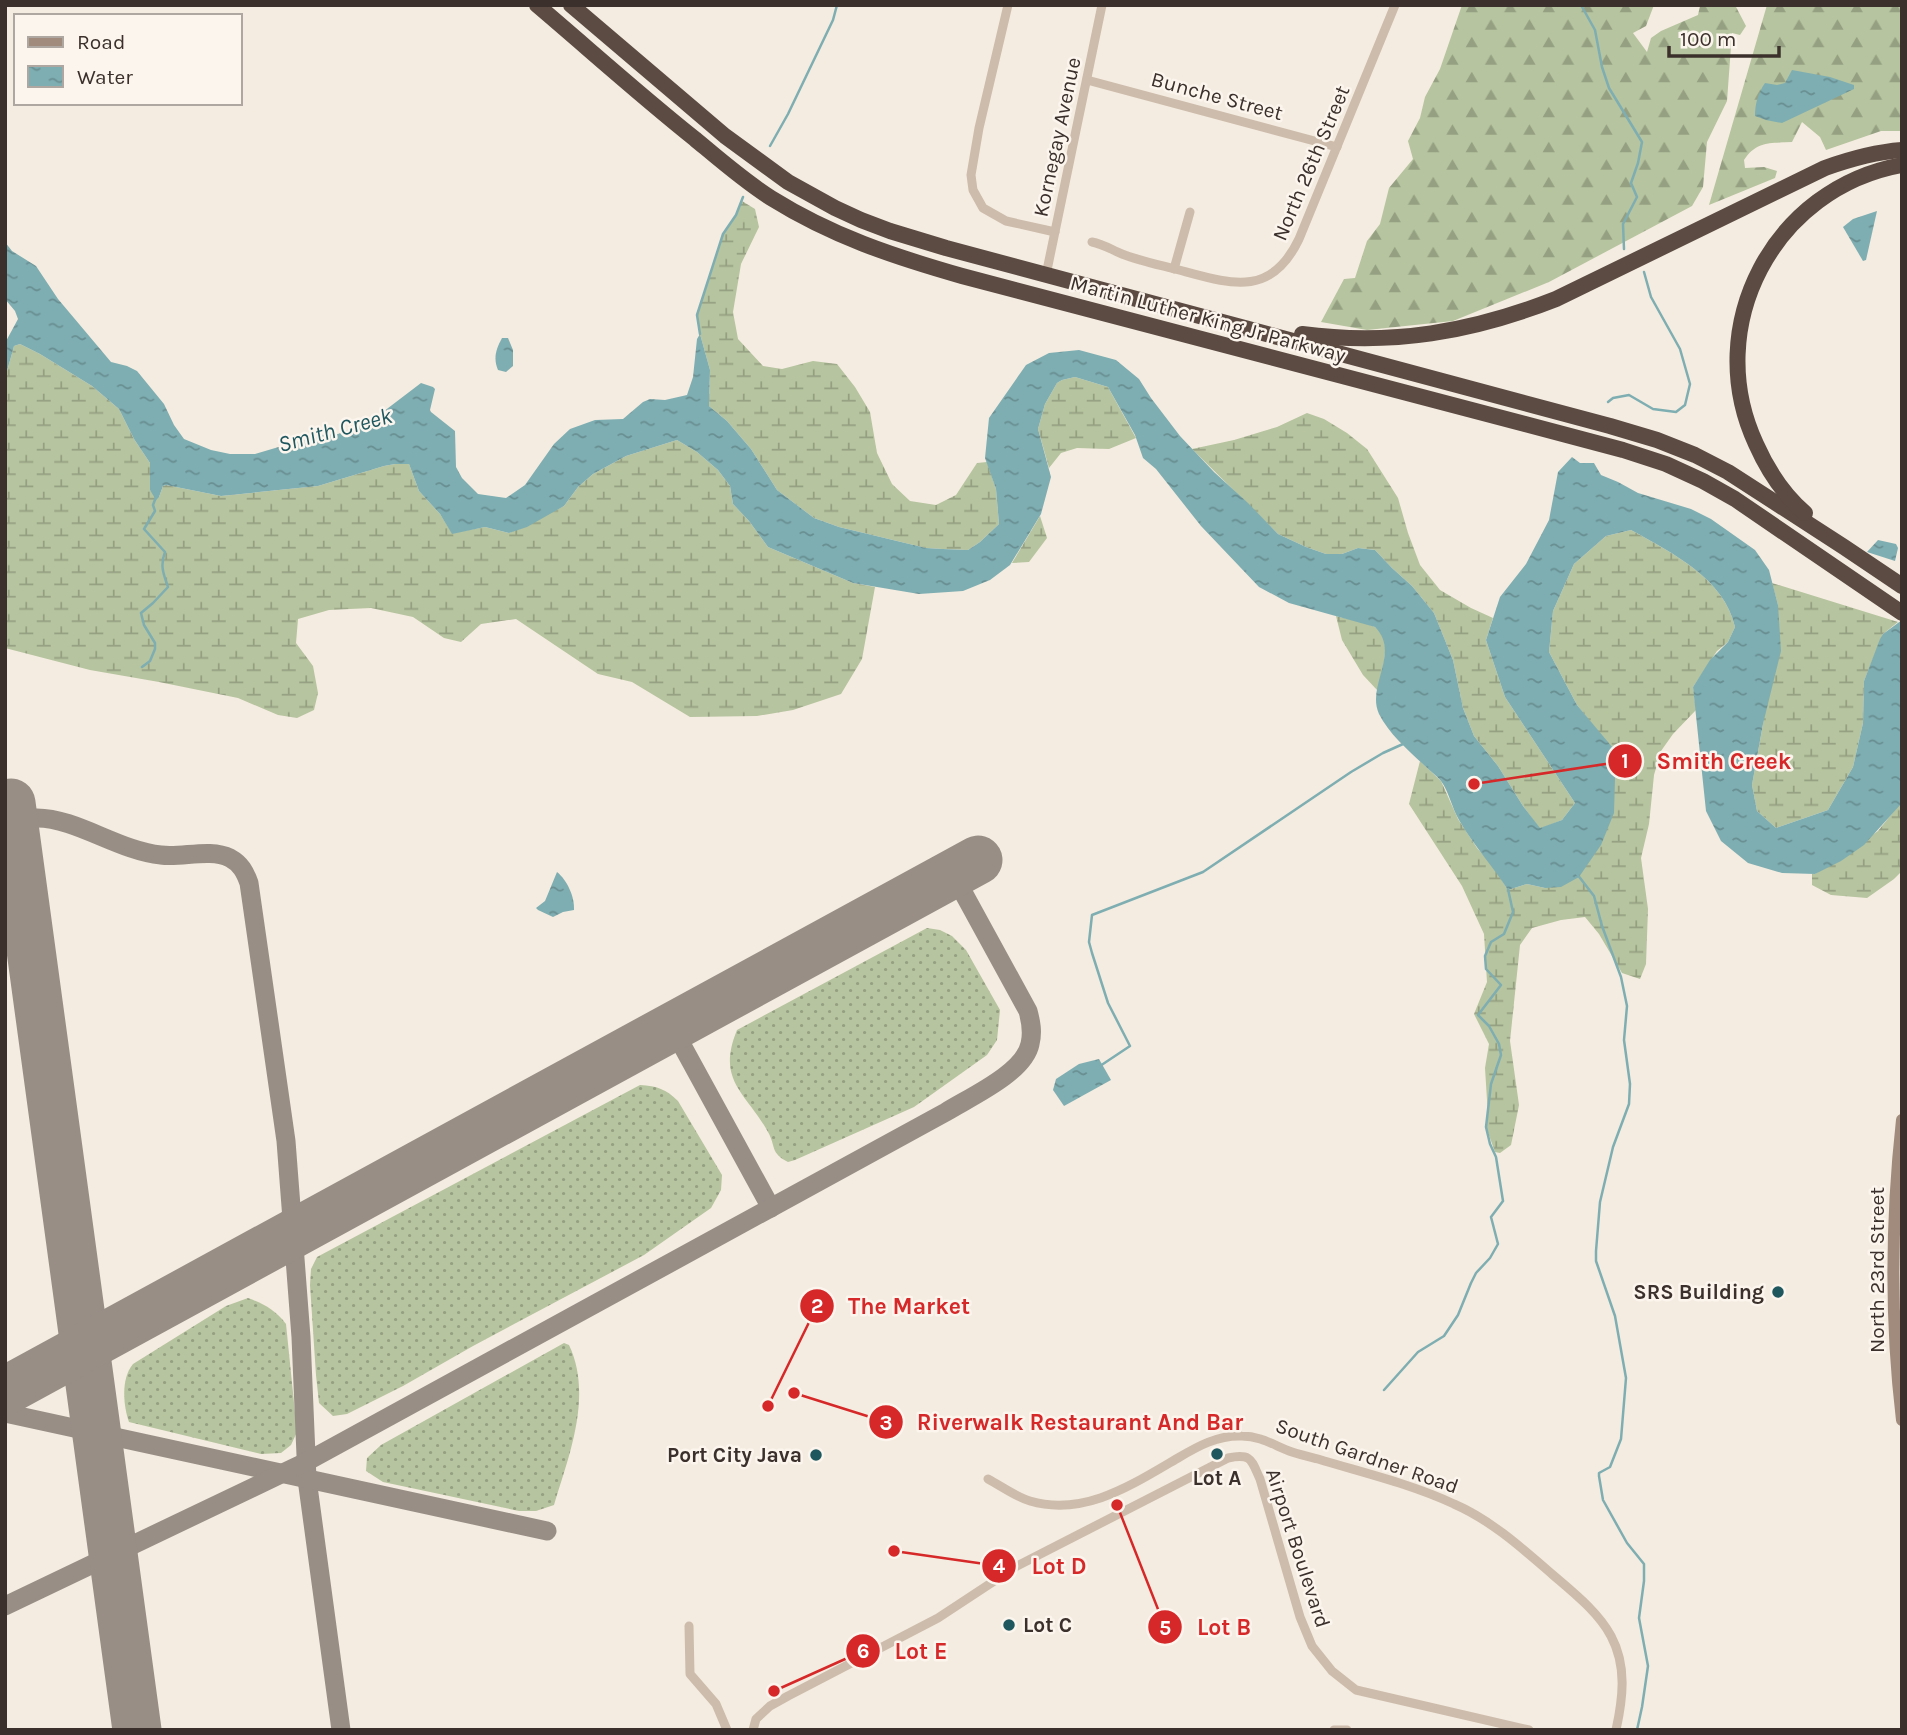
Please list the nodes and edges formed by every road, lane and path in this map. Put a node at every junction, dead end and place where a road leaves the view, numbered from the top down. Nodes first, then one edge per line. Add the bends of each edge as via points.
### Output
1 (537, 5) edge
2 (571, 5) edge
3 (1008, 5) edge
4 (1102, 5) edge
5 (1395, 5) edge
6 (1087, 80) junction
7 (1337, 147) junction
8 (1902, 150) edge
9 (1902, 165) edge
10 (1190, 212) dead end
11 (1055, 232) junction
12 (1092, 242) dead end
13 (1174, 269) junction
14 (1046, 275) junction
15 (1241, 326) junction
16 (1844, 547) junction
17 (1902, 586) edge
18 (1902, 613) edge
19 (1902, 1120) edge
20 (1902, 1420) edge
21 (988, 1479) dead end
22 (689, 1626) dead end
23 (1477, 1718) junction
24 (727, 1730) edge
25 (753, 1730) edge
26 (1334, 1730) edge
27 (1347, 1730) edge
28 (1475, 1730) edge
29 (1529, 1730) edge
30 (1616, 1730) edge

1 - 18 highway, Martin Luther King Jr Parkway via 734,171 768,196 845,238 962,276 1666,464 1735,499
2 - 14 highway, Martin Luther King Jr Parkway via 725,136 809,194 890,231
3 - 11 street via 977,139 973,190 983,208 1006,220
4 - 6 street, Kornegay Avenue
5 - 7 street, North 26th Street
6 - 7 street, Bunche Street
6 - 11 street, Kornegay Avenue
7 - 13 street, North 26th Street via 1295,249 1274,272 1232,284
8 - 15 highway via 1856,157 1825,168 1556,299 1488,323 1375,339
9 - 16 highway via 1842,185 1791,225 1751,289 1740,327 1739,391 1762,459 1799,508
10 - 13 street
11 - 14 street, Kornegay Avenue
12 - 13 street
14 - 15 highway, Martin Luther King Jr Parkway
15 - 16 highway, Martin Luther King Jr Parkway via 1657,440 1728,472
16 - 17 highway, Martin Luther King Jr Parkway
19 - 20 main road, North 23rd Street via 1893,1258
21 - 30 street, South Gardner Road via 1029,1501 1056,1506 1084,1504 1126,1488 1217,1439 1242,1436 1270,1441 1457,1505 1497,1529 1600,1619 1619,1658 1623,1684
22 - 24 street via 690,1674 716,1704
23 - 25 street, Airport Boulevard via 1356,1690 1332,1671 1312,1646 1259,1479 1251,1460 1242,1455 1228,1458 1017,1566 938,1618 779,1701 756,1719
23 - 28 street
23 - 29 street, Airport Boulevard
26 - 27 street

